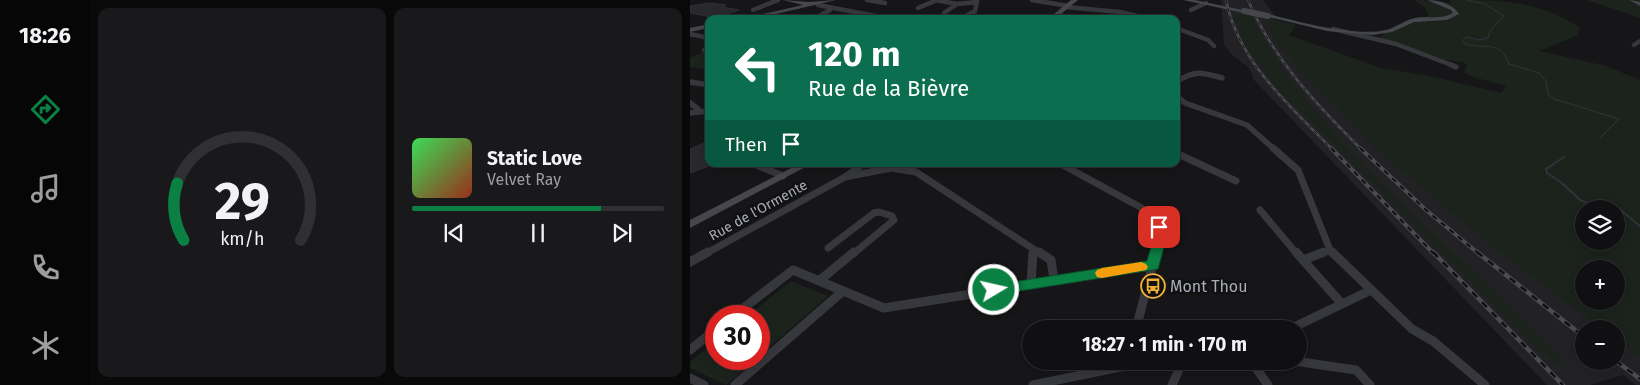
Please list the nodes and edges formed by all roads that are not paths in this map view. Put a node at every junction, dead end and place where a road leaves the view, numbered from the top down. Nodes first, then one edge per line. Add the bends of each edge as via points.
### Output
1 (778, 0) edge
2 (791, 0) edge
3 (833, 0) edge
4 (869, 0) edge
5 (936, 0) edge
6 (1032, 0) edge
7 (1075, 0) edge
8 (1186, 0) edge
9 (1430, 0) edge
10 (1633, 0) edge
11 (942, 1) junction
12 (977, 1) edge
13 (885, 3) dead end
14 (1206, 3) junction
15 (957, 4) junction
16 (1640, 4) edge
17 (813, 5) junction
18 (928, 5) junction
19 (1067, 7) junction
20 (918, 8) dead end
21 (753, 10) dead end
22 (830, 10) junction
23 (1191, 10) dead end
24 (944, 13) dead end
25 (764, 15) edge
26 (821, 15) edge
27 (856, 15) edge
28 (869, 15) edge
29 (968, 15) edge
30 (1057, 15) edge
31 (1133, 15) edge
32 (705, 27) edge
33 (1332, 29) junction
34 (690, 30) edge
35 (1180, 30) edge
36 (690, 34) edge
37 (705, 37) edge
38 (1640, 41) edge
39 (1634, 45) dead end
40 (1214, 46) dead end
41 (1456, 67) dead end
42 (1222, 78) dead end
43 (1180, 79) edge
44 (690, 82) edge
45 (705, 84) edge
46 (1180, 99) edge
47 (690, 103) edge
48 (693, 113) edge
49 (1180, 155) edge
50 (761, 167) edge
51 (800, 167) edge
52 (860, 167) edge
53 (885, 167) edge
54 (1066, 167) edge
55 (891, 168) junction
56 (783, 176) junction
57 (845, 177) junction
58 (1236, 181) dead end
59 (1260, 210) dead end
60 (690, 224) edge
61 (828, 248) dead end
62 (1033, 249) junction
63 (1330, 250) junction
64 (1303, 260) junction
65 (690, 262) edge
66 (1153, 265) junction
67 (820, 280) junction
68 (1054, 280) junction
69 (1031, 284) junction
70 (1370, 290) junction
71 (842, 291) junction
72 (1342, 304) junction
73 (747, 305) edge
74 (1139, 320) edge
75 (1307, 321) edge
76 (705, 338) edge
77 (690, 350) edge
78 (1307, 363) edge
79 (1106, 370) edge
80 (1179, 370) edge
81 (1257, 370) edge
82 (690, 378) edge
83 (704, 385) edge
84 (735, 385) edge
85 (1033, 385) edge
86 (1172, 385) edge
87 (1268, 385) edge
88 (1370, 385) edge
89 (1485, 385) edge

1 - 21 street
2 - 17 street
3 - 17 street
4 - 13 street
5 - 11 street
5 - 18 street
6 - 19 street
7 - 19 street
8 - 14 street
9 - 33 street via 1453,9 1456,14 1448,18 1409,21 1387,32
10 - 16 street
11 - 15 street
11 - 18 street
12 - 15 street
12 - 29 street via 975,11
14 - 23 street
14 - 33 street, bridge
15 - 24 street
17 - 22 street
17 - 25 street
17 - 28 street
18 - 20 street
19 - 30 street
19 - 31 street
22 - 26 street
22 - 27 street
32 - 34 street
33 - 41 street via 1396,44
35 - 40 street via 1208,40
36 - 37 street
38 - 39 street
42 - 43 street via 1190,72
44 - 45 street
46 - 63 street via 1247,124 1298,170
47 - 48 street via 698,109
49 - 58 street
50 - 56 street
51 - 56 street
52 - 57 street, Rue de l'Ormente
53 - 55 street
54 - 66 street via 1150,214 1160,234
55 - 57 street
55 - 62 street via 916,172
56 - 60 street
57 - 65 street, Rue de l'Ormente
59 - 64 street
61 - 67 street via 874,213 892,216 894,220
62 - 68 street via 1050,260
62 - 69 street
63 - 64 street
63 - 70 street
64 - 72 street
66 - 68 street
66 - 74 street
67 - 71 street
67 - 73 street via 793,270
68 - 69 street
69 - 71 street via 884,308
70 - 72 street
70 - 89 street via 1412,329 1433,341
71 - 84 street
72 - 75 street
76 - 77 street
78 - 88 street via 1356,370
79 - 85 street
80 - 86 street
81 - 87 street
82 - 83 street

